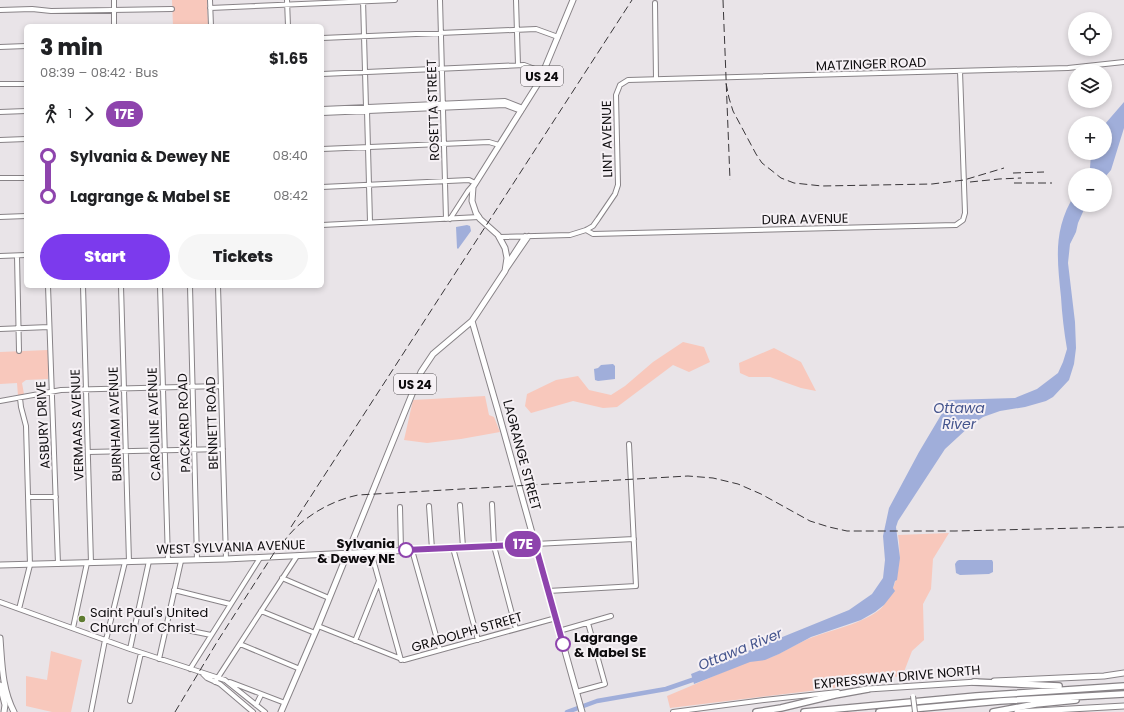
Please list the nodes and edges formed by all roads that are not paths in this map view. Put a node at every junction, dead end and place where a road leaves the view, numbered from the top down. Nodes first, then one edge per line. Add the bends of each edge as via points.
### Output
1 (114, 0) edge
2 (210, 0) edge
3 (287, 0) edge
4 (395, 0) edge
5 (440, 0) edge
6 (516, 0) edge
7 (572, 0) edge
8 (364, 1) edge
9 (654, 3) dead end
10 (287, 5) junction
11 (210, 8) junction
12 (172, 9) dead end
13 (0, 10) edge
14 (114, 10) junction
15 (114, 24) edge
16 (211, 24) edge
17 (288, 24) edge
18 (517, 29) junction
19 (441, 33) junction
20 (364, 36) junction
21 (558, 36) junction
22 (324, 38) edge
23 (24, 46) edge
24 (0, 47) edge
25 (1124, 62) edge
26 (518, 65) junction
27 (442, 68) junction
28 (960, 71) junction
29 (365, 72) junction
30 (543, 72) junction
31 (324, 74) edge
32 (656, 79) junction
33 (0, 84) edge
34 (24, 84) edge
35 (620, 85) joint
36 (443, 106) junction
37 (367, 109) junction
38 (522, 109) junction
39 (324, 110) edge
40 (24, 111) edge
41 (328, 111) junction
42 (0, 112) edge
43 (324, 112) edge
44 (24, 139) edge
45 (0, 140) edge
46 (444, 144) junction
47 (499, 145) junction
48 (368, 147) junction
49 (324, 149) edge
50 (0, 178) edge
51 (24, 178) edge
52 (446, 181) junction
53 (475, 183) junction
54 (368, 185) junction
55 (324, 187) edge
56 (24, 216) edge
57 (0, 217) edge
58 (479, 217) junction
59 (448, 219) junction
60 (370, 222) junction
61 (324, 225) edge
62 (586, 230) junction
63 (527, 236) junction
64 (499, 237) junction
65 (0, 256) edge
66 (17, 256) junction
67 (24, 256) edge
68 (505, 268) junction
69 (48, 288) edge
70 (83, 288) edge
71 (121, 288) edge
72 (160, 288) edge
73 (190, 288) edge
74 (218, 288) edge
75 (472, 321) junction
76 (50, 327) junction
77 (19, 328) junction
78 (0, 329) edge
79 (20, 351) dead end
80 (193, 386) junction
81 (221, 386) junction
82 (163, 387) junction
83 (124, 388) junction
84 (86, 389) junction
85 (51, 392) junction
86 (20, 398) junction
87 (0, 401) edge
88 (629, 444) dead end
89 (223, 449) junction
90 (165, 450) junction
91 (195, 450) junction
92 (126, 451) junction
93 (88, 452) junction
94 (28, 497) junction
95 (56, 497) junction
96 (492, 504) dead end
97 (460, 505) dead end
98 (429, 506) dead end
99 (400, 507) dead end
100 (634, 539) junction
101 (535, 544) junction
102 (494, 546) junction
103 (463, 547) junction
104 (453, 548) junction
105 (432, 549) junction
106 (401, 550) junction
107 (412, 550) junction
108 (371, 552) junction
109 (347, 553) junction
110 (297, 556) junction
111 (260, 558) junction
112 (226, 559) junction
113 (197, 560) junction
114 (149, 561) junction
115 (168, 561) junction
116 (181, 561) junction
117 (127, 562) junction
118 (89, 563) junction
119 (58, 564) junction
120 (0, 565) edge
121 (30, 565) junction
122 (282, 578) junction
123 (379, 581) junction
124 (174, 590) junction
125 (548, 591) junction
126 (329, 598) junction
127 (0, 602) edge
128 (230, 604) junction
129 (19, 609) junction
130 (261, 611) junction
131 (611, 616) dead end
132 (556, 618) junction
133 (588, 623) junction
134 (166, 626) junction
135 (318, 626) junction
136 (73, 628) junction
137 (516, 629) junction
138 (559, 631) junction
139 (315, 633) junction
140 (211, 635) junction
141 (0, 638) edge
142 (106, 640) junction
143 (478, 640) junction
144 (355, 641) junction
145 (240, 644) junction
146 (130, 649) junction
147 (440, 650) junction
148 (141, 653) junction
149 (1, 659) edge
150 (158, 659) junction
151 (401, 660) junction
152 (190, 669) junction
153 (300, 669) junction
154 (1124, 673) edge
155 (203, 674) junction
156 (218, 677) junction
157 (225, 680) junction
158 (215, 682) junction
159 (974, 682) junction
160 (0, 685) edge
161 (912, 686) junction
162 (1124, 686) edge
163 (1092, 688) junction
164 (868, 689) junction
165 (242, 693) junction
166 (577, 694) junction
167 (261, 695) junction
168 (1124, 695) edge
169 (237, 698) junction
170 (130, 701) dead end
171 (285, 703) junction
172 (255, 704) junction
173 (1122, 706) edge
174 (249, 708) junction
175 (4, 712) edge
176 (14, 712) edge
177 (91, 712) edge
178 (253, 712) edge
179 (265, 712) edge
180 (281, 712) edge
181 (582, 712) edge
182 (673, 712) edge
183 (756, 712) edge
184 (804, 712) edge
185 (879, 712) edge
186 (915, 712) edge
187 (993, 712) edge
188 (1017, 712) edge
189 (1120, 712) edge

1 - 14 street
2 - 11 street
3 - 10 street
4 - 8 street
5 - 19 street, ROSETTA STREET
6 - 18 street
7 - 21 main road, US 24
8 - 10 street
8 - 20 street
9 - 32 street
10 - 11 street
10 - 17 street
11 - 16 street
12 - 14 street
13 - 14 street
14 - 15 street
18 - 19 street
18 - 21 street via 539,29
18 - 26 street
19 - 20 street
19 - 27 street, ROSETTA STREET
20 - 22 street
20 - 29 street
21 - 30 main road, US 24
23 - 24 street
25 - 28 street, MATZINGER ROAD via 1068,68
26 - 27 street
26 - 30 street
27 - 29 street
27 - 36 street, ROSETTA STREET
28 - 32 street, MATZINGER ROAD
28 - 62 street, DURA AVENUE via 965,213 959,224 593,234
29 - 31 street
29 - 37 street
30 - 38 main road, US 24
32 - 35 street, MATZINGER ROAD via 628,80
33 - 34 street
35 - 62 street, LINT AVENUE via 616,98 618,185 598,219
36 - 37 street
36 - 38 street via 508,102
36 - 46 street, ROSETTA STREET
37 - 41 street
37 - 48 street
38 - 47 main road, US 24
39 - 41 street
40 - 42 street
41 - 43 street
44 - 45 street
46 - 47 street via 489,142
46 - 48 street
46 - 52 street, ROSETTA STREET
47 - 53 main road, US 24
48 - 49 street
48 - 54 street
50 - 51 street
52 - 53 street via 469,180
52 - 54 street
52 - 59 street, ROSETTA STREET
53 - 58 main road, US 24 via 472,201
53 - 59 street
54 - 55 street
54 - 60 street
56 - 57 street
58 - 59 street
58 - 64 main road, US 24
59 - 60 street
60 - 61 street
62 - 63 street, DURA AVENUE via 570,235
63 - 64 street, DURA AVENUE
63 - 68 street
64 - 68 main road, US 24 via 507,253
65 - 66 street
66 - 67 street
66 - 77 street
68 - 75 main road, US 24
69 - 76 street, ASBURY DRIVE
70 - 84 street, VERMAAS AVENUE
71 - 83 street, BURNHAM AVENUE
72 - 82 street, CAROLINE AVENUE
73 - 80 street, PACKARD ROAD
74 - 81 street, BENNETT ROAD
75 - 101 main road, LAGRANGE STREET
75 - 109 main road, US 24 via 433,354 421,372
76 - 77 street
76 - 85 street, ASBURY DRIVE
77 - 78 street
77 - 79 street
80 - 81 street
80 - 82 street
80 - 91 street, PACKARD ROAD
81 - 89 street, BENNETT ROAD
82 - 83 street
82 - 90 street, CAROLINE AVENUE
83 - 84 street
83 - 92 street, BURNHAM AVENUE
84 - 85 street
84 - 93 street, VERMAAS AVENUE
85 - 86 street
85 - 95 street, ASBURY DRIVE
86 - 87 street
86 - 94 street via 26,426
88 - 100 street
89 - 91 street
89 - 112 street, BENNETT ROAD
90 - 91 street
90 - 92 street
90 - 115 street, CAROLINE AVENUE
91 - 113 street, PACKARD ROAD
92 - 93 street
92 - 117 street, BURNHAM AVENUE
93 - 118 street, VERMAAS AVENUE
94 - 95 street
94 - 121 street
95 - 119 street, ASBURY DRIVE
96 - 102 street
97 - 103 street
98 - 105 street
99 - 106 street
100 - 101 street
100 - 125 street via 636,586
101 - 102 main road, WEST SYLVANIA AVENUE
101 - 125 main road, LAGRANGE STREET
102 - 103 main road, WEST SYLVANIA AVENUE
102 - 137 street
103 - 104 main road, WEST SYLVANIA AVENUE
104 - 105 main road, WEST SYLVANIA AVENUE
104 - 143 street
105 - 107 main road, WEST SYLVANIA AVENUE
106 - 107 main road, WEST SYLVANIA AVENUE
106 - 108 main road, WEST SYLVANIA AVENUE
107 - 147 street
108 - 109 main road, WEST SYLVANIA AVENUE
108 - 123 street
109 - 110 main road, WEST SYLVANIA AVENUE
109 - 126 main road, US 24
110 - 111 main road, WEST SYLVANIA AVENUE
110 - 122 street
111 - 112 main road, WEST SYLVANIA AVENUE
111 - 128 street
112 - 113 main road, WEST SYLVANIA AVENUE
113 - 116 main road, WEST SYLVANIA AVENUE
114 - 115 main road, WEST SYLVANIA AVENUE
114 - 117 main road, WEST SYLVANIA AVENUE
114 - 146 street
115 - 116 main road, WEST SYLVANIA AVENUE
116 - 124 street
117 - 118 main road, WEST SYLVANIA AVENUE
117 - 142 street, BURNHAM AVENUE
118 - 119 main road, WEST SYLVANIA AVENUE
118 - 136 street, VERMAAS AVENUE
119 - 121 main road, WEST SYLVANIA AVENUE
120 - 121 main road, WEST SYLVANIA AVENUE
121 - 129 street
122 - 126 street
122 - 130 street
123 - 144 street
123 - 151 street
124 - 128 street
124 - 134 street
125 - 132 main road, LAGRANGE STREET
126 - 135 main road, US 24
127 - 129 street
128 - 140 street
129 - 136 street
130 - 139 street
130 - 145 street
131 - 133 street
132 - 137 street, GRADOLPH STREET
132 - 138 main road, LAGRANGE STREET
133 - 138 street
133 - 166 street via 605,684
134 - 140 street
134 - 150 street
135 - 139 main road, US 24
135 - 144 street, GRADOLPH STREET
136 - 142 street
137 - 143 street, GRADOLPH STREET
138 - 166 main road, LAGRANGE STREET
139 - 153 main road, US 24
140 - 152 street
141 - 149 main road
142 - 146 street
142 - 177 street, BURNHAM AVENUE
143 - 147 street, GRADOLPH STREET
144 - 151 street, GRADOLPH STREET
145 - 153 street
145 - 156 street
146 - 148 street
147 - 151 street, GRADOLPH STREET
148 - 150 street
148 - 170 street
149 - 176 main road via 5,690
150 - 152 street
152 - 155 street
153 - 171 main road, US 24
154 - 159 main road, EXPRESSWAY DRIVE NORTH
155 - 156 street
155 - 158 street
156 - 157 street
156 - 158 street
157 - 165 street
157 - 167 street
158 - 169 street
159 - 161 main road, EXPRESSWAY DRIVE NORTH
159 - 163 highway
160 - 175 main road via 5,705
161 - 164 main road, EXPRESSWAY DRIVE NORTH
161 - 186 street, bridge
162 - 163 highway
163 - 184 highway
164 - 182 street, EXPRESSWAY DRIVE NORTH
164 - 183 highway
165 - 169 street
165 - 172 street
166 - 181 main road, LAGRANGE STREET
167 - 171 street
167 - 172 street
168 - 185 highway via 993,702
168 - 187 highway via 1046,703
169 - 174 street
171 - 180 main road, US 24
172 - 174 street
172 - 179 street
173 - 188 main road
173 - 189 street
174 - 178 street

